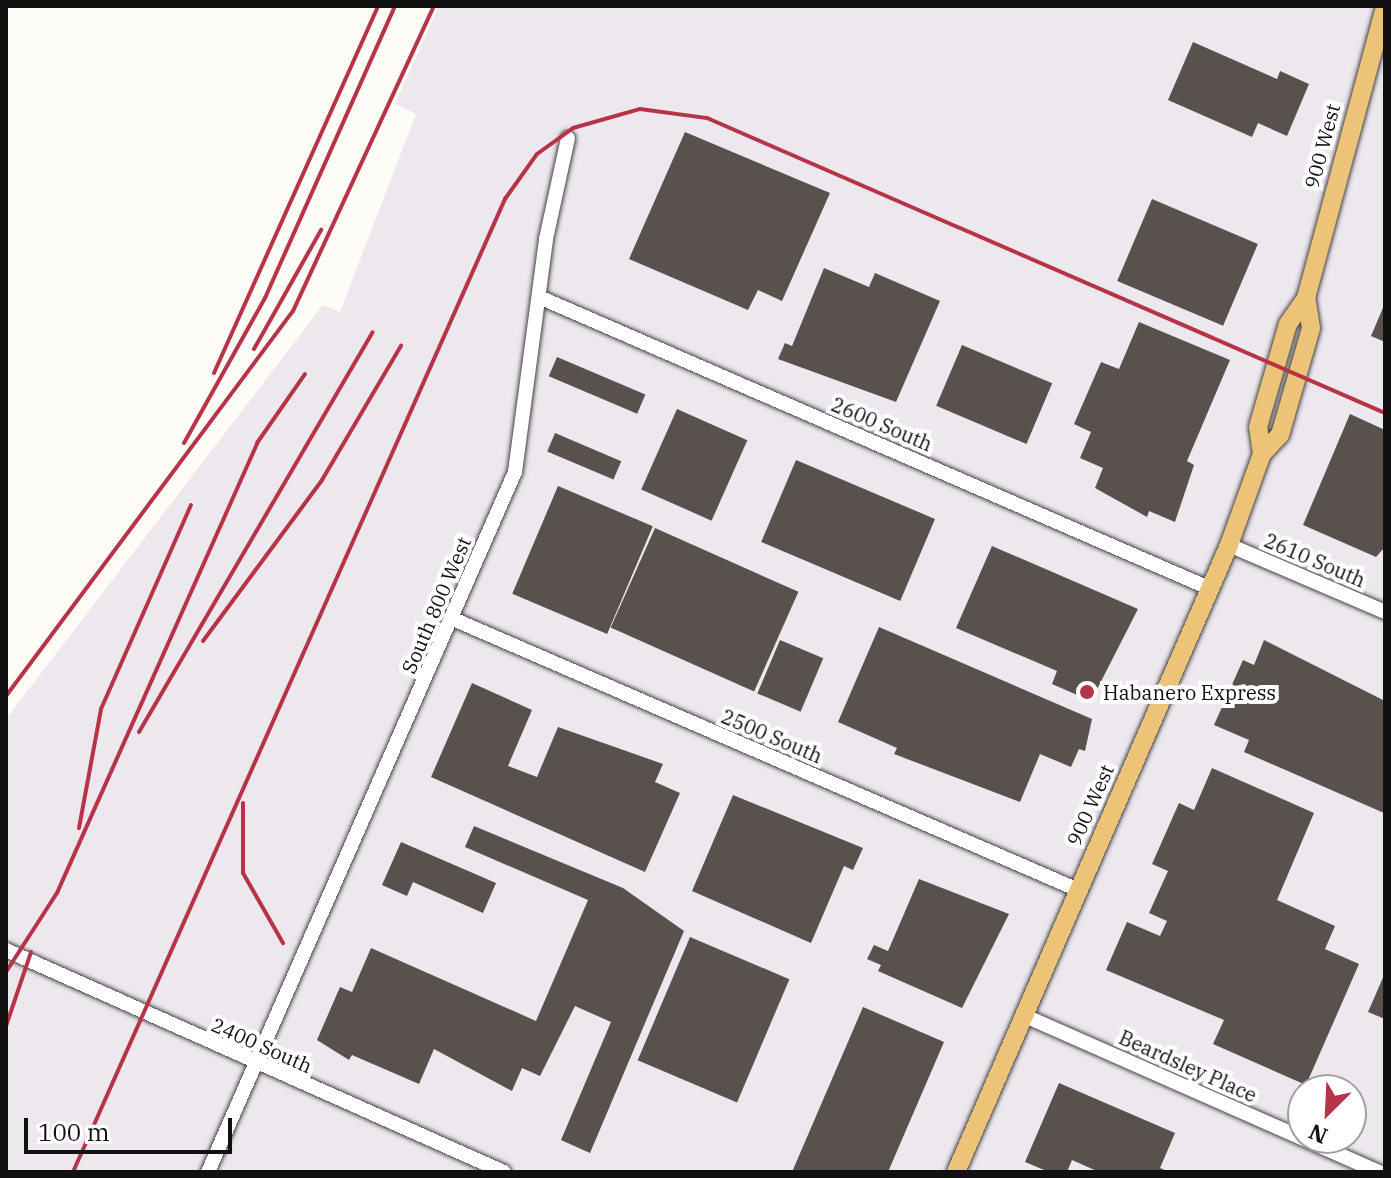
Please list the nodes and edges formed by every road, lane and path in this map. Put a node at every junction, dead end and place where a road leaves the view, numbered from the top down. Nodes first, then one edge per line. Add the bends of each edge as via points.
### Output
1 (1385, 7) edge
2 (568, 138) dead end
3 (539, 297) junction
4 (1229, 545) junction
5 (1209, 588) junction
6 (1385, 612) edge
7 (453, 619) junction
8 (1076, 889) junction
9 (6, 950) edge
10 (1025, 1016) junction
11 (256, 1064) junction
12 (208, 1172) edge
13 (504, 1172) edge
14 (956, 1172) edge
15 (1379, 1172) edge

1 - 4 main road, 900 West via 1306,298 1311,328 1301,367 1280,435 1262,454
2 - 3 street, South 800 West
3 - 5 street, 2600 South
3 - 7 street, South 800 West via 515,472
4 - 5 main road, 900 West
4 - 6 street, 2610 South
5 - 8 main road, 900 West
7 - 8 street, 2500 South
7 - 11 street, South 800 West
8 - 10 main road, 900 West
9 - 11 street, 2400 South
10 - 14 main road, 900 West
10 - 15 street, Beardsley Place
11 - 12 street, South 800 West
11 - 13 street, 2400 South

